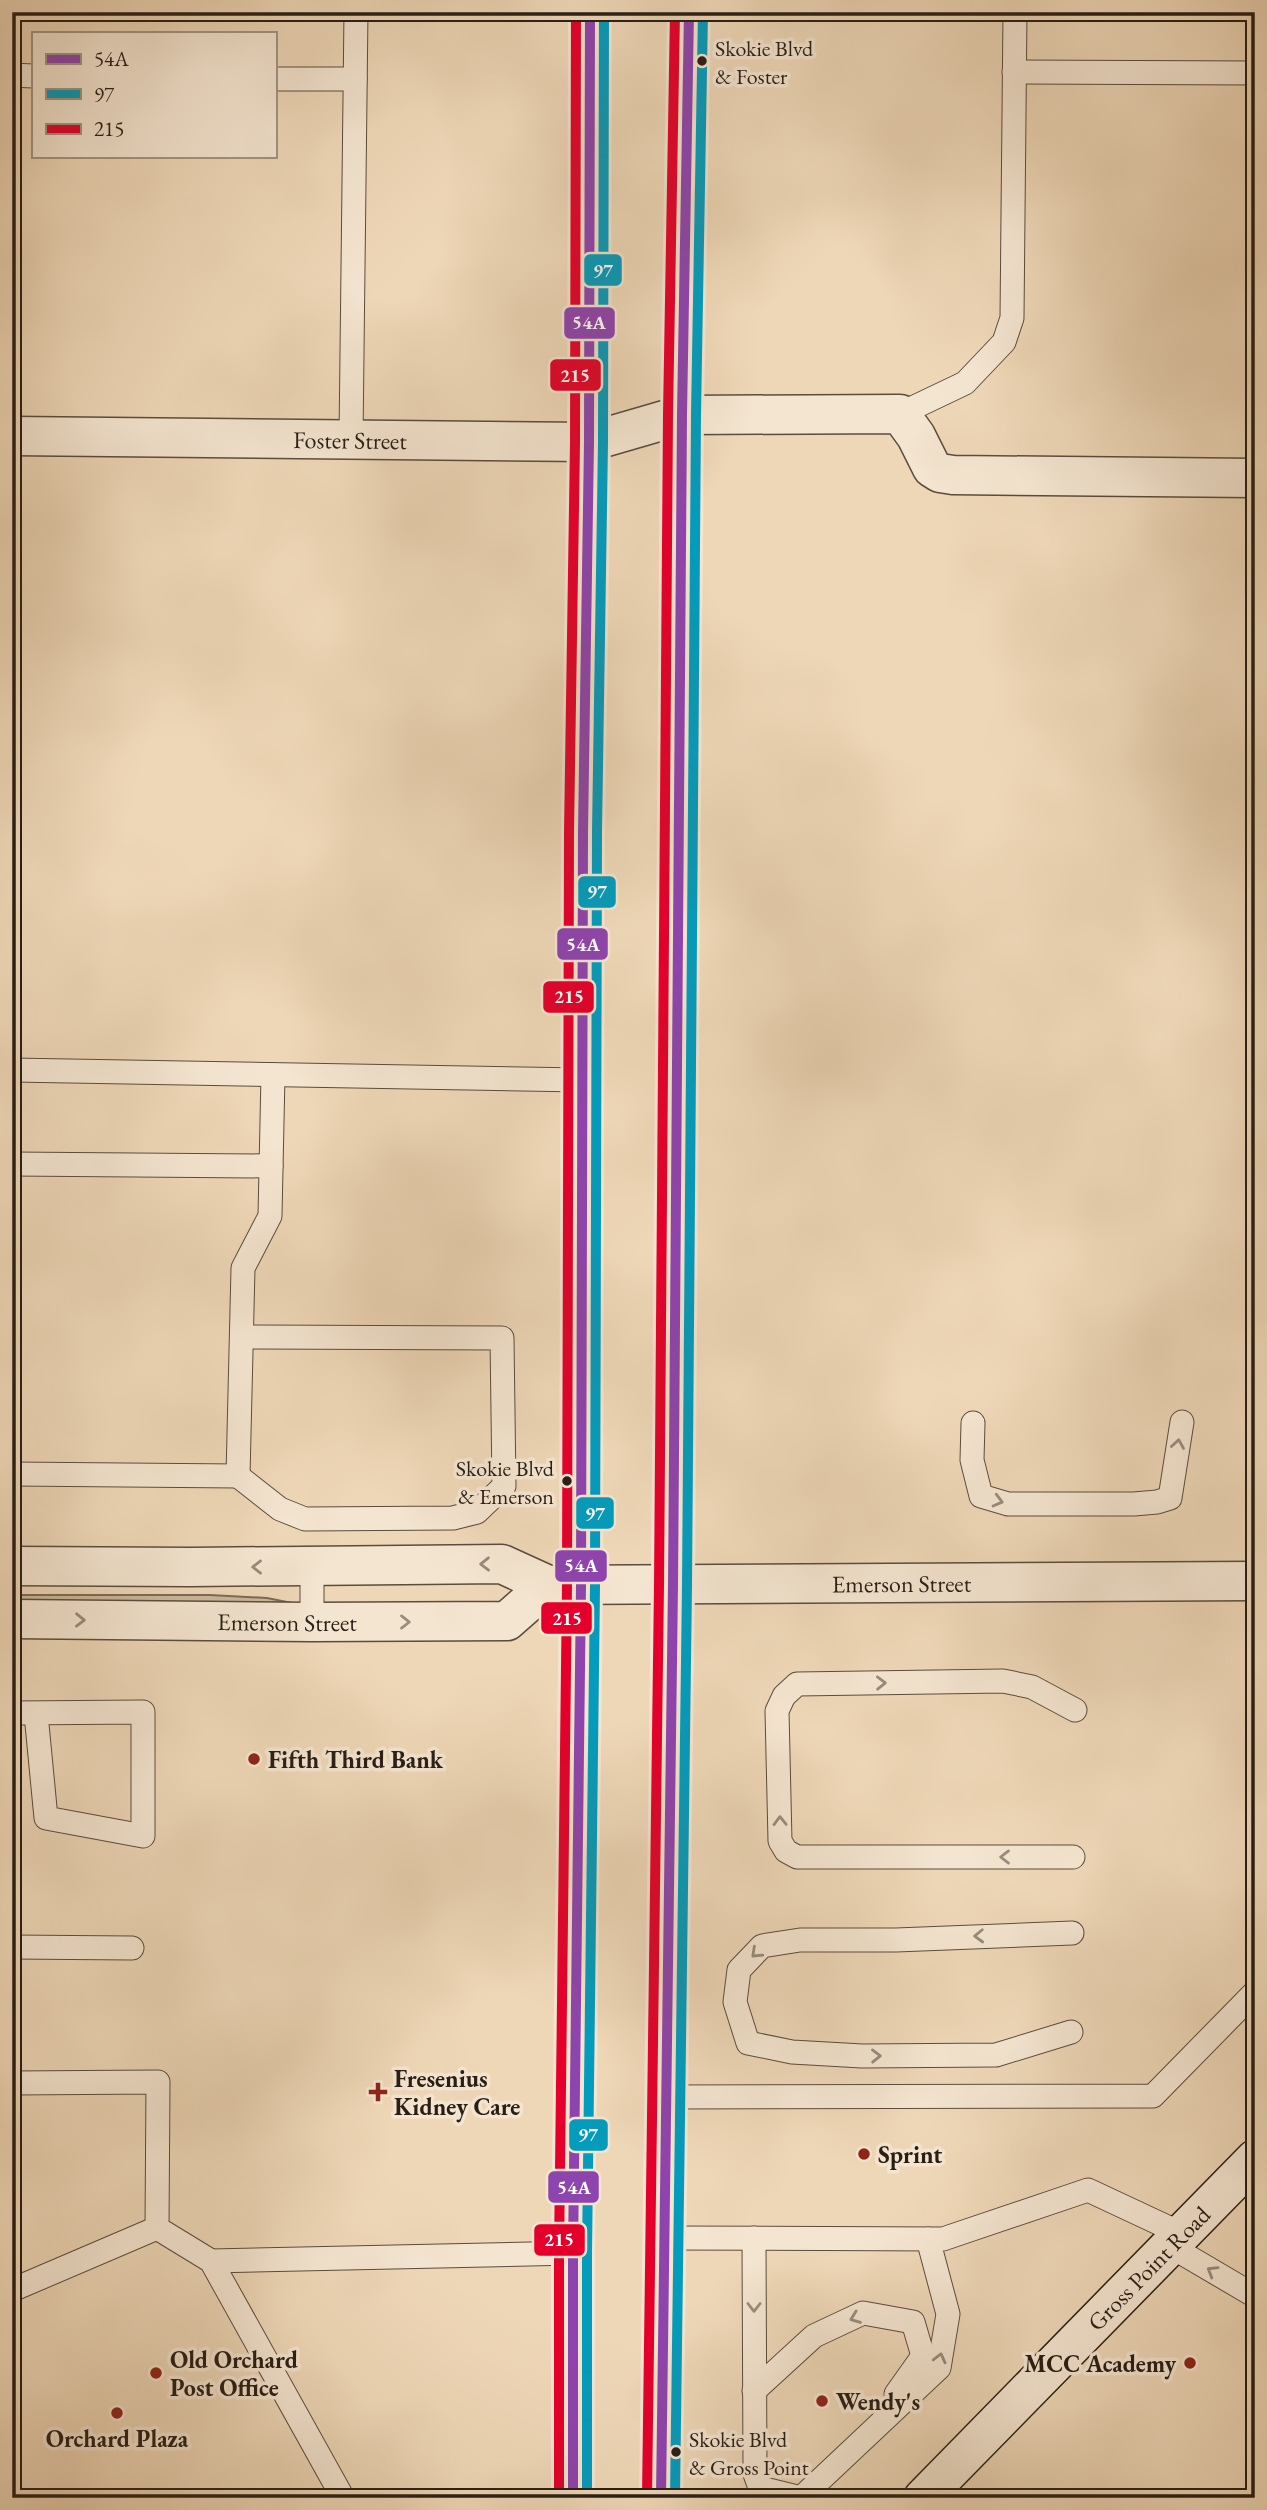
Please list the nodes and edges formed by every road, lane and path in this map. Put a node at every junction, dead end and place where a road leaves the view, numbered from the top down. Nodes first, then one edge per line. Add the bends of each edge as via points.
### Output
1 (356, 12) edge
2 (590, 12) edge
3 (689, 12) edge
4 (1015, 12) edge
5 (1014, 72) junction
6 (1255, 73) edge
7 (12, 75) edge
8 (32, 76) edge
9 (276, 79) edge
10 (355, 79) junction
11 (900, 414) junction
12 (682, 415) junction
13 (12, 436) edge
14 (351, 439) junction
15 (589, 442) junction
16 (1255, 478) edge
17 (12, 1070) edge
18 (273, 1075) junction
19 (582, 1080) junction
20 (12, 1164) edge
21 (271, 1166) junction
22 (242, 1337) junction
23 (1182, 1422) dead end
24 (973, 1423) dead end
25 (12, 1474) edge
26 (238, 1476) junction
27 (12, 1566) edge
28 (312, 1566) junction
29 (1255, 1581) edge
30 (565, 1585) junction
31 (673, 1585) junction
32 (12, 1619) edge
33 (312, 1622) junction
34 (1075, 1710) dead end
35 (12, 1713) edge
36 (36, 1714) junction
37 (1073, 1857) dead end
38 (1072, 1933) dead end
39 (12, 1947) edge
40 (132, 1948) dead end
41 (1255, 1992) edge
42 (1071, 2032) dead end
43 (12, 2083) edge
44 (666, 2096) junction
45 (1255, 2159) edge
46 (157, 2228) junction
47 (664, 2238) junction
48 (754, 2238) junction
49 (928, 2239) junction
50 (1176, 2240) junction
51 (573, 2253) junction
52 (211, 2261) junction
53 (12, 2290) edge
54 (1255, 2296) edge
55 (754, 2391) junction
56 (760, 2488) junction
57 (343, 2498) edge
58 (573, 2498) edge
59 (661, 2498) edge
60 (923, 2498) edge

1 - 10 lane
2 - 15 main road
3 - 12 main road
4 - 5 lane
5 - 6 lane
5 - 11 lane via 1012,318 1004,342 965,383
7 - 8 lane
9 - 10 lane
10 - 14 lane
11 - 12 street, Foster Street
11 - 16 street via 932,468 940,473
12 - 15 street, Foster Street
12 - 31 main road
13 - 14 street, Foster Street
14 - 15 street, Foster Street
15 - 19 main road
17 - 18 lane
18 - 19 lane
18 - 21 lane
19 - 30 main road
20 - 21 lane
21 - 22 lane via 270,1216 243,1268
22 - 26 lane
22 - 26 lane via 502,1338 503,1486 477,1512 453,1518 305,1519 280,1509
24 -> 23 lane via 972,1460 981,1496 1008,1504 1134,1504 1170,1498
25 - 26 lane
28 -> 27 street, Emerson Street
30 -> 28 street, Emerson Street via 502,1564
28 - 33 lane
29 - 31 street, Emerson Street
30 - 31 street, Emerson Street
33 -> 30 street, Emerson Street via 508,1621
30 - 51 main road
31 - 44 main road
32 -> 33 street, Emerson Street
37 -> 34 lane via 797,1857 780,1841 777,1711 797,1684 1003,1681 1032,1687
35 - 36 lane
36 - 36 lane via 46,1818 143,1836 143,1712
38 -> 42 lane via 800,1940 762,1945 739,1970 735,2002 748,2043 792,2052 996,2055
39 - 40 lane
41 - 44 lane via 1153,2096
43 - 46 lane via 158,2082
44 - 47 main road
45 - 50 street, Gross Point Road
46 - 52 lane
46 - 53 lane
47 - 48 lane
47 - 59 main road
48 - 49 lane
48 -> 55 lane
49 - 50 lane via 943,2239 1088,2190
56 -> 49 lane via 801,2498 939,2368 948,2314
54 -> 50 lane
50 - 60 street, Gross Point Road
51 - 52 lane
51 - 58 main road
52 - 57 lane
55 - 56 lane via 755,2474
56 -> 55 lane via 800,2482 899,2391 923,2356 913,2322 863,2313 814,2336

